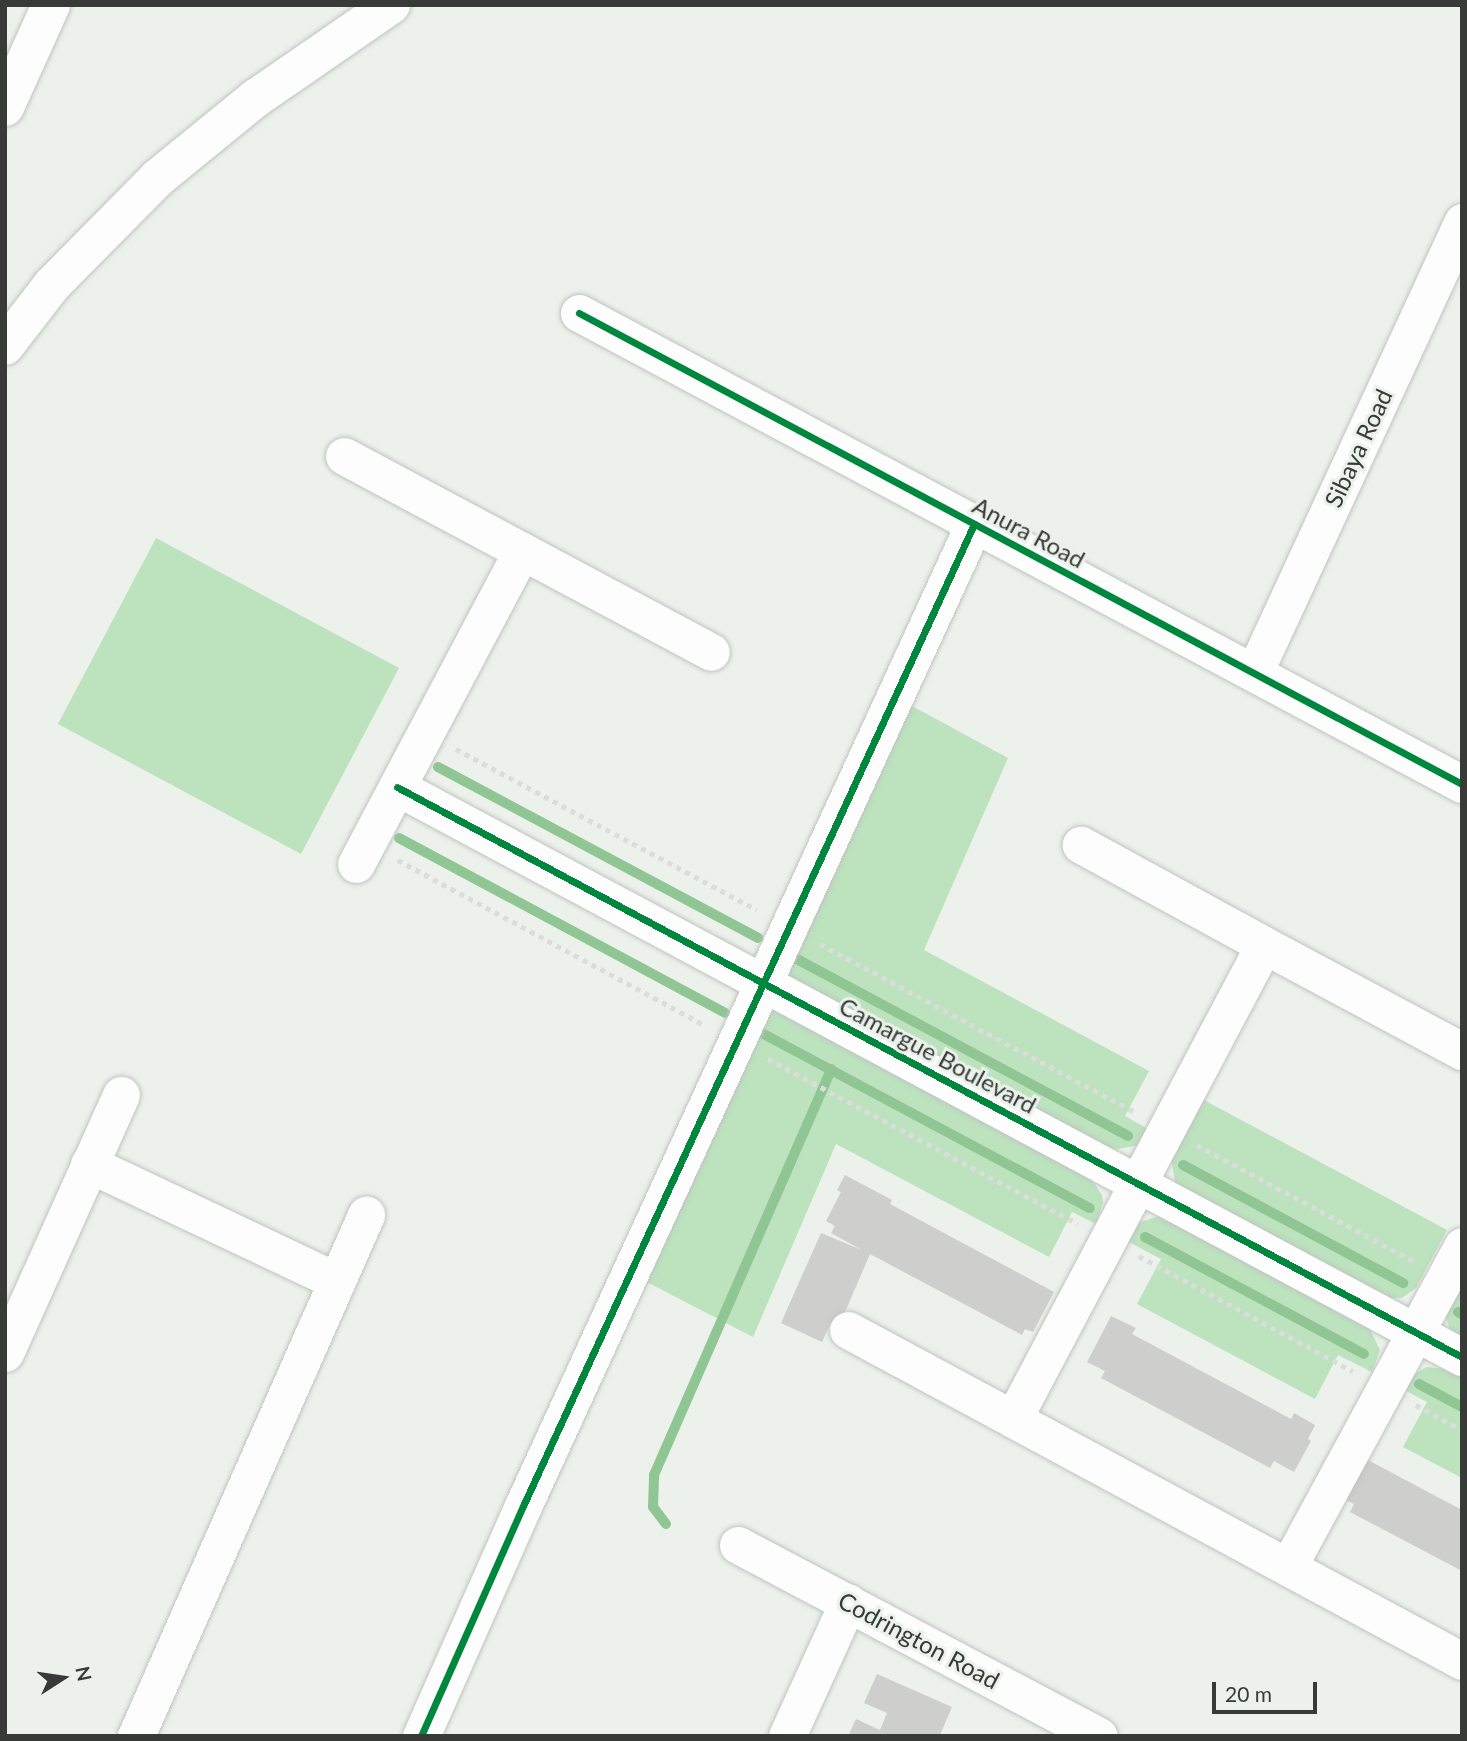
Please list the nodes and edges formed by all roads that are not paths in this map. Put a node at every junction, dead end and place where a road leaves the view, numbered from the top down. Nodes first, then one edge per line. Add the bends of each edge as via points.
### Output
1 (51, 5) edge
2 (391, 5) edge
3 (5, 107) edge
4 (1462, 222) edge
5 (579, 313) dead end
6 (5, 346) edge
7 (344, 456) dead end
8 (974, 524) junction
9 (522, 551) junction
10 (711, 652) dead end
11 (1254, 673) junction
12 (1462, 784) edge
13 (397, 787) junction
14 (1081, 845) dead end
15 (361, 854) road end
16 (1264, 945) junction
17 (762, 983) junction
18 (1462, 1051) edge
19 (121, 1095) dead end
20 (89, 1164) junction
21 (1138, 1184) junction
22 (366, 1215) dead end
23 (1462, 1246) edge
24 (337, 1281) junction
25 (848, 1329) dead end
26 (1415, 1332) junction
27 (5, 1353) edge
28 (1462, 1357) edge
29 (1013, 1419) junction
30 (738, 1545) dead end
31 (1288, 1567) junction
32 (848, 1602) junction
33 (1462, 1661) edge
34 (136, 1736) edge
35 (421, 1736) edge
36 (787, 1736) edge
37 (1099, 1736) edge

1 - 3 highway
2 - 6 highway via 256,98 159,177 52,285
4 - 11 street, Sibaya Road
5 - 8 street, Anura Road
7 - 9 street
8 - 11 street, Anura Road
8 - 17 street
9 - 10 street
9 - 13 street
11 - 12 street, Anura Road
13 - 15 street
13 - 17 street, Camargue Boulevard
14 - 16 street
16 - 18 street
16 - 21 street
17 - 21 street, Camargue Boulevard
17 - 35 street
19 - 20 street
20 - 24 street
20 - 27 street
21 - 26 street, Camargue Boulevard
21 - 29 street
22 - 24 street
23 - 26 street
24 - 34 street
25 - 29 street
26 - 28 street, Camargue Boulevard
26 - 31 street
29 - 31 street
30 - 32 street, Codrington Road
31 - 33 street
32 - 36 street
32 - 37 street, Codrington Road

